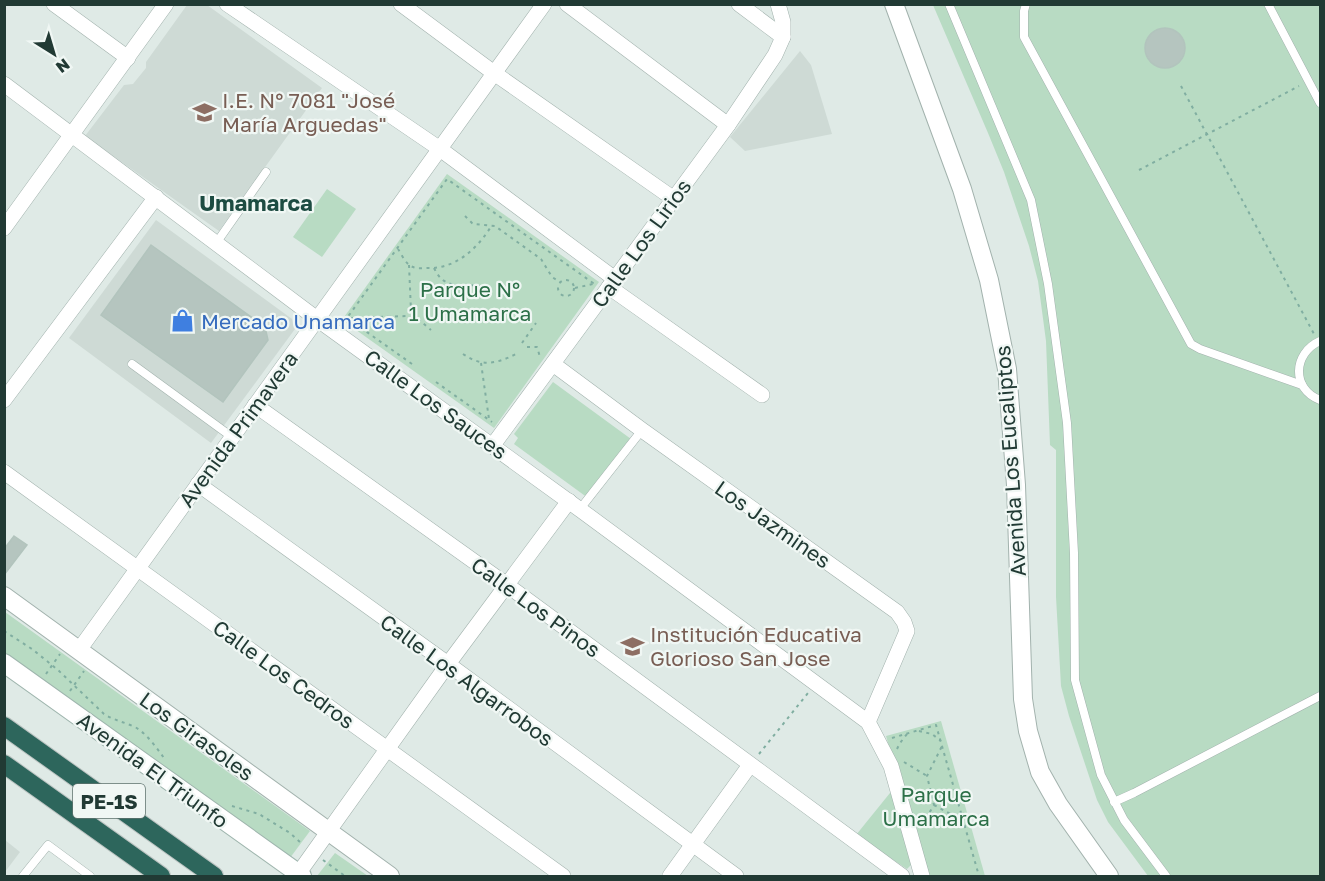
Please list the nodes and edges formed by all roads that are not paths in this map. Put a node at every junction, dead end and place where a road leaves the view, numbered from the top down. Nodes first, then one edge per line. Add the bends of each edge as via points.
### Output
1 (54, 4) edge
2 (166, 4) edge
3 (226, 4) edge
4 (401, 4) edge
5 (544, 4) edge
6 (567, 4) edge
7 (739, 4) edge
8 (778, 4) edge
9 (894, 4) edge
10 (949, 4) edge
11 (1026, 4) edge
12 (1268, 4) edge
13 (783, 37) junction
14 (128, 58) junction
15 (494, 73) junction
16 (4, 84) edge
17 (1320, 103) edge
18 (728, 125) junction
19 (72, 134) junction
20 (440, 149) junction
21 (266, 172) dead end
22 (156, 197) junction
23 (674, 199) junction
24 (4, 228) edge
25 (217, 242) junction
26 (612, 283) junction
27 (317, 319) junction
28 (1319, 341) edge
29 (547, 360) junction
30 (132, 364) dead end
31 (1302, 385) junction
32 (762, 395) dead end
33 (4, 400) edge
34 (1320, 400) edge
35 (255, 405) junction
36 (642, 430) junction
37 (232, 438) junction
38 (493, 445) junction
39 (4, 472) edge
40 (198, 484) junction
41 (574, 505) junction
42 (137, 568) junction
43 (507, 585) junction
44 (4, 596) edge
45 (80, 650) junction
46 (4, 663) edge
47 (448, 664) junction
48 (1320, 696) edge
49 (868, 723) junction
50 (4, 726) edge
51 (387, 749) junction
52 (4, 764) edge
53 (750, 765) junction
54 (1113, 802) junction
55 (328, 832) junction
56 (693, 845) junction
57 (300, 875) edge
58 (23, 876) edge
59 (90, 876) edge
60 (161, 876) edge
61 (214, 876) edge
62 (390, 876) edge
63 (563, 876) edge
64 (670, 876) edge
65 (736, 876) edge
66 (902, 876) edge
67 (922, 876) edge
68 (1109, 876) edge
69 (1166, 876) edge

1 - 14 street
2 - 14 street
3 - 20 street
4 - 15 street
5 - 15 street, Avenida Primavera
6 - 18 street
7 - 13 street
8 - 13 street
9 - 68 street, Avenida Los Eucaliptos via 962,189 989,280 1007,369 1016,485 1023,699 1028,731 1041,772 1058,804
10 - 54 lane via 1030,200 1046,273 1067,423 1075,680 1101,775
11 - 31 lane via 1024,37 1191,344
12 - 17 lane
13 - 18 street, Calle Los Lirios via 775,56
14 - 19 street
15 - 20 street, Avenida Primavera
15 - 23 street
16 - 19 street, Calle Los Sauces
18 - 23 street, Calle Los Lirios
19 - 22 street, Calle Los Sauces
19 - 24 street
20 - 26 street
20 - 27 street, Avenida Primavera
21 - 25 lane
22 - 25 street, Calle Los Sauces
22 - 33 street
23 - 26 street, Calle Los Lirios
25 - 27 street, Calle Los Sauces
26 - 29 street, Calle Los Lirios
26 - 32 street
27 - 35 street, Avenida Primavera
27 - 38 street, Calle Los Sauces
28 - 31 lane via 1299,364
29 - 36 street, Los Jazmines
29 - 38 street, Calle Los Lirios
30 - 37 lane
31 - 34 lane
35 - 37 street, Avenida Primavera
35 - 43 street, Calle Los Pinos
36 - 41 lane
36 - 49 street, Los Jazmines via 897,612 907,631
37 - 40 street, Avenida Primavera
38 - 41 street, Calle Los Sauces
39 - 42 street, Calle Los Cedros
40 - 42 street, Avenida Primavera
40 - 47 street, Calle Los Algarrobos
41 - 43 street
41 - 49 street, Calle Los Sauces
42 - 45 street, Avenida Primavera
42 - 51 street, Calle Los Cedros
43 - 47 street
43 - 53 street, Calle Los Pinos
44 - 45 street, Los Girasoles
45 - 55 street, Los Girasoles
46 - 57 street, Avenida El Triunfo
47 - 51 street
47 - 56 street, Calle Los Algarrobos
48 - 54 lane
49 - 67 street via 891,766
50 - 61 highway, PE-1S
51 - 55 street
51 - 63 street, Calle Los Cedros
52 - 60 highway, PE-1S
53 - 56 street
53 - 66 street, Calle Los Pinos
54 - 69 lane
55 - 57 street
55 - 62 street, Los Girasoles
56 - 64 street
56 - 65 street, Calle Los Algarrobos
58 - 59 lane via 48,845

